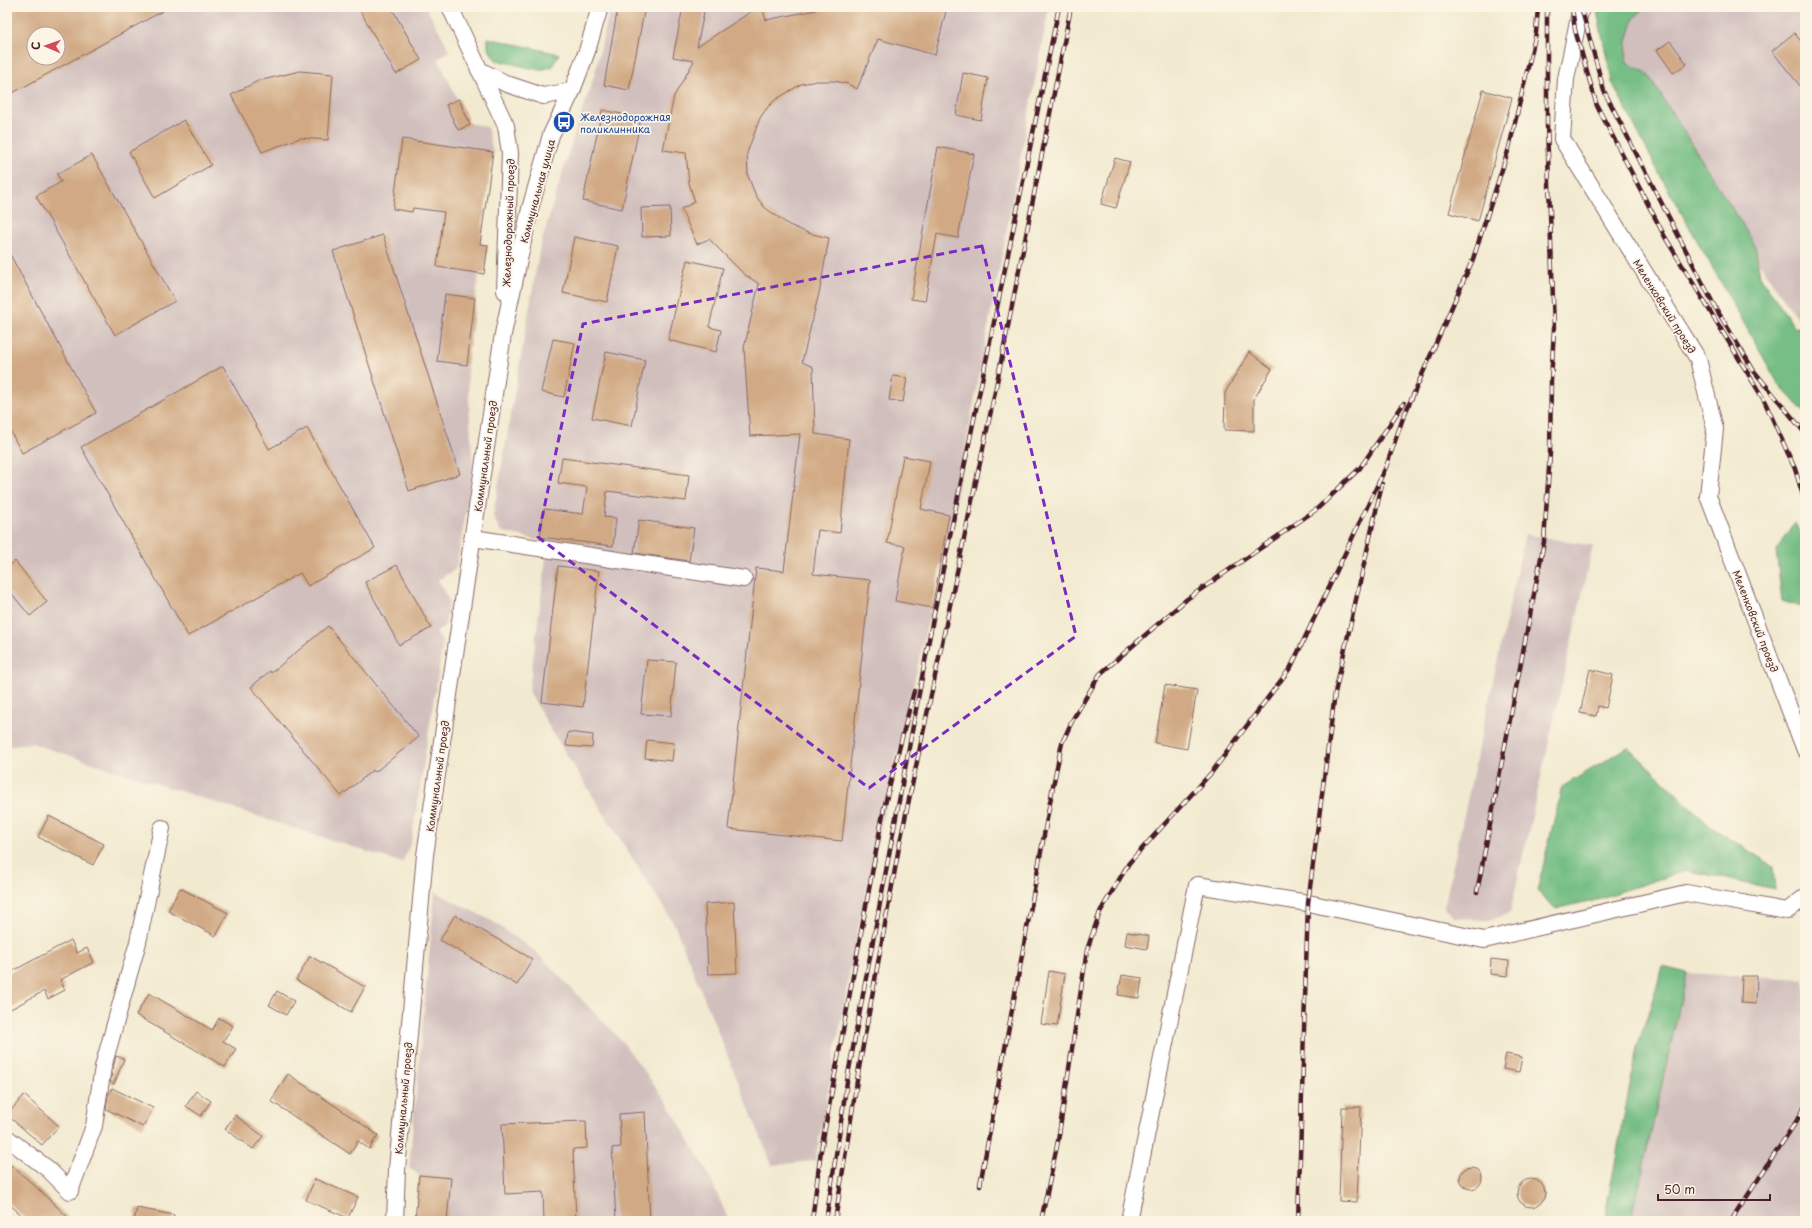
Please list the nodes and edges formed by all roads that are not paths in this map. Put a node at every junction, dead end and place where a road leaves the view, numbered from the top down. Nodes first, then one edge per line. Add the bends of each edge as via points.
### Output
1 (450, 7) edge
2 (600, 7) edge
3 (1581, 7) edge
4 (478, 70) junction
5 (572, 91) junction
6 (503, 334) junction
7 (473, 538) junction
8 (744, 579) dead end
9 (1805, 750) edge
10 (162, 828) dead end
11 (1805, 897) edge
12 (7, 1138) edge
13 (395, 1221) edge
14 (1129, 1221) edge

1 - 4 street, Железнодорожный проезд
2 - 5 street, Коммунальная улица
3 - 9 street, Меленковский проезд via 1566,80 1562,139 1698,359 1715,429 1708,496
4 - 5 street via 507,84 543,96
4 - 6 street, Железнодорожный проезд via 506,126 510,154
5 - 6 street, Коммунальная улица via 551,135 530,209
6 - 7 street, Коммунальный проезд
7 - 8 street
7 - 13 street, Коммунальный проезд via 425,855 397,1169
10 - 12 street via 138,942 103,1067 94,1126 70,1191 48,1169
11 - 14 street via 1787,911 1686,893 1484,940 1308,903 1197,885

